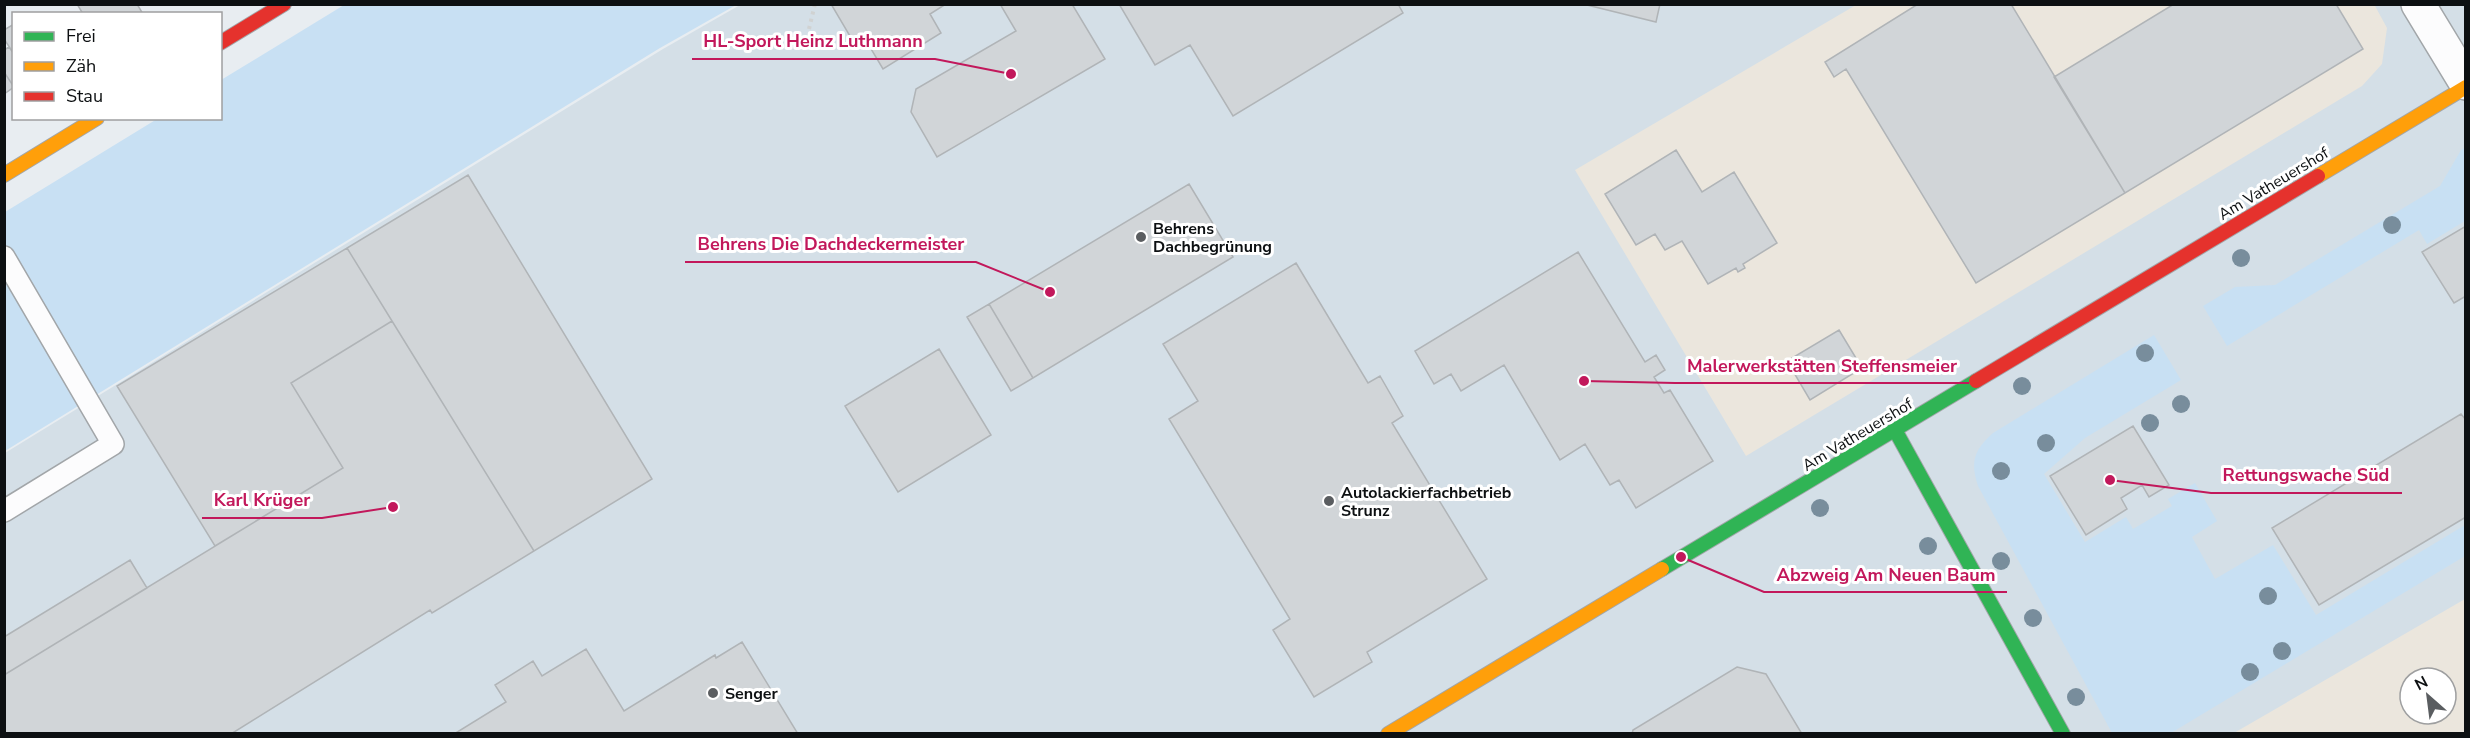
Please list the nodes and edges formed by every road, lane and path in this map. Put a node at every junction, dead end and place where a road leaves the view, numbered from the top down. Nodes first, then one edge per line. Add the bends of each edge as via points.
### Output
1 (284, 4) edge
2 (815, 4) edge
3 (2418, 4) edge
4 (809, 29) dead end
5 (222, 42) edge
6 (2466, 85) edge
7 (94, 120) edge
8 (4, 175) edge
9 (4, 257) edge
10 (1895, 430) junction
11 (4, 511) edge
12 (1388, 734) edge
13 (2063, 734) edge

1 - 5 street
2 - 4 path
3 - 6 street
6 - 10 street, Am Vatheuershof
7 - 8 street
9 - 11 lane via 113,444
10 - 12 street, Am Vatheuershof
10 - 13 street

